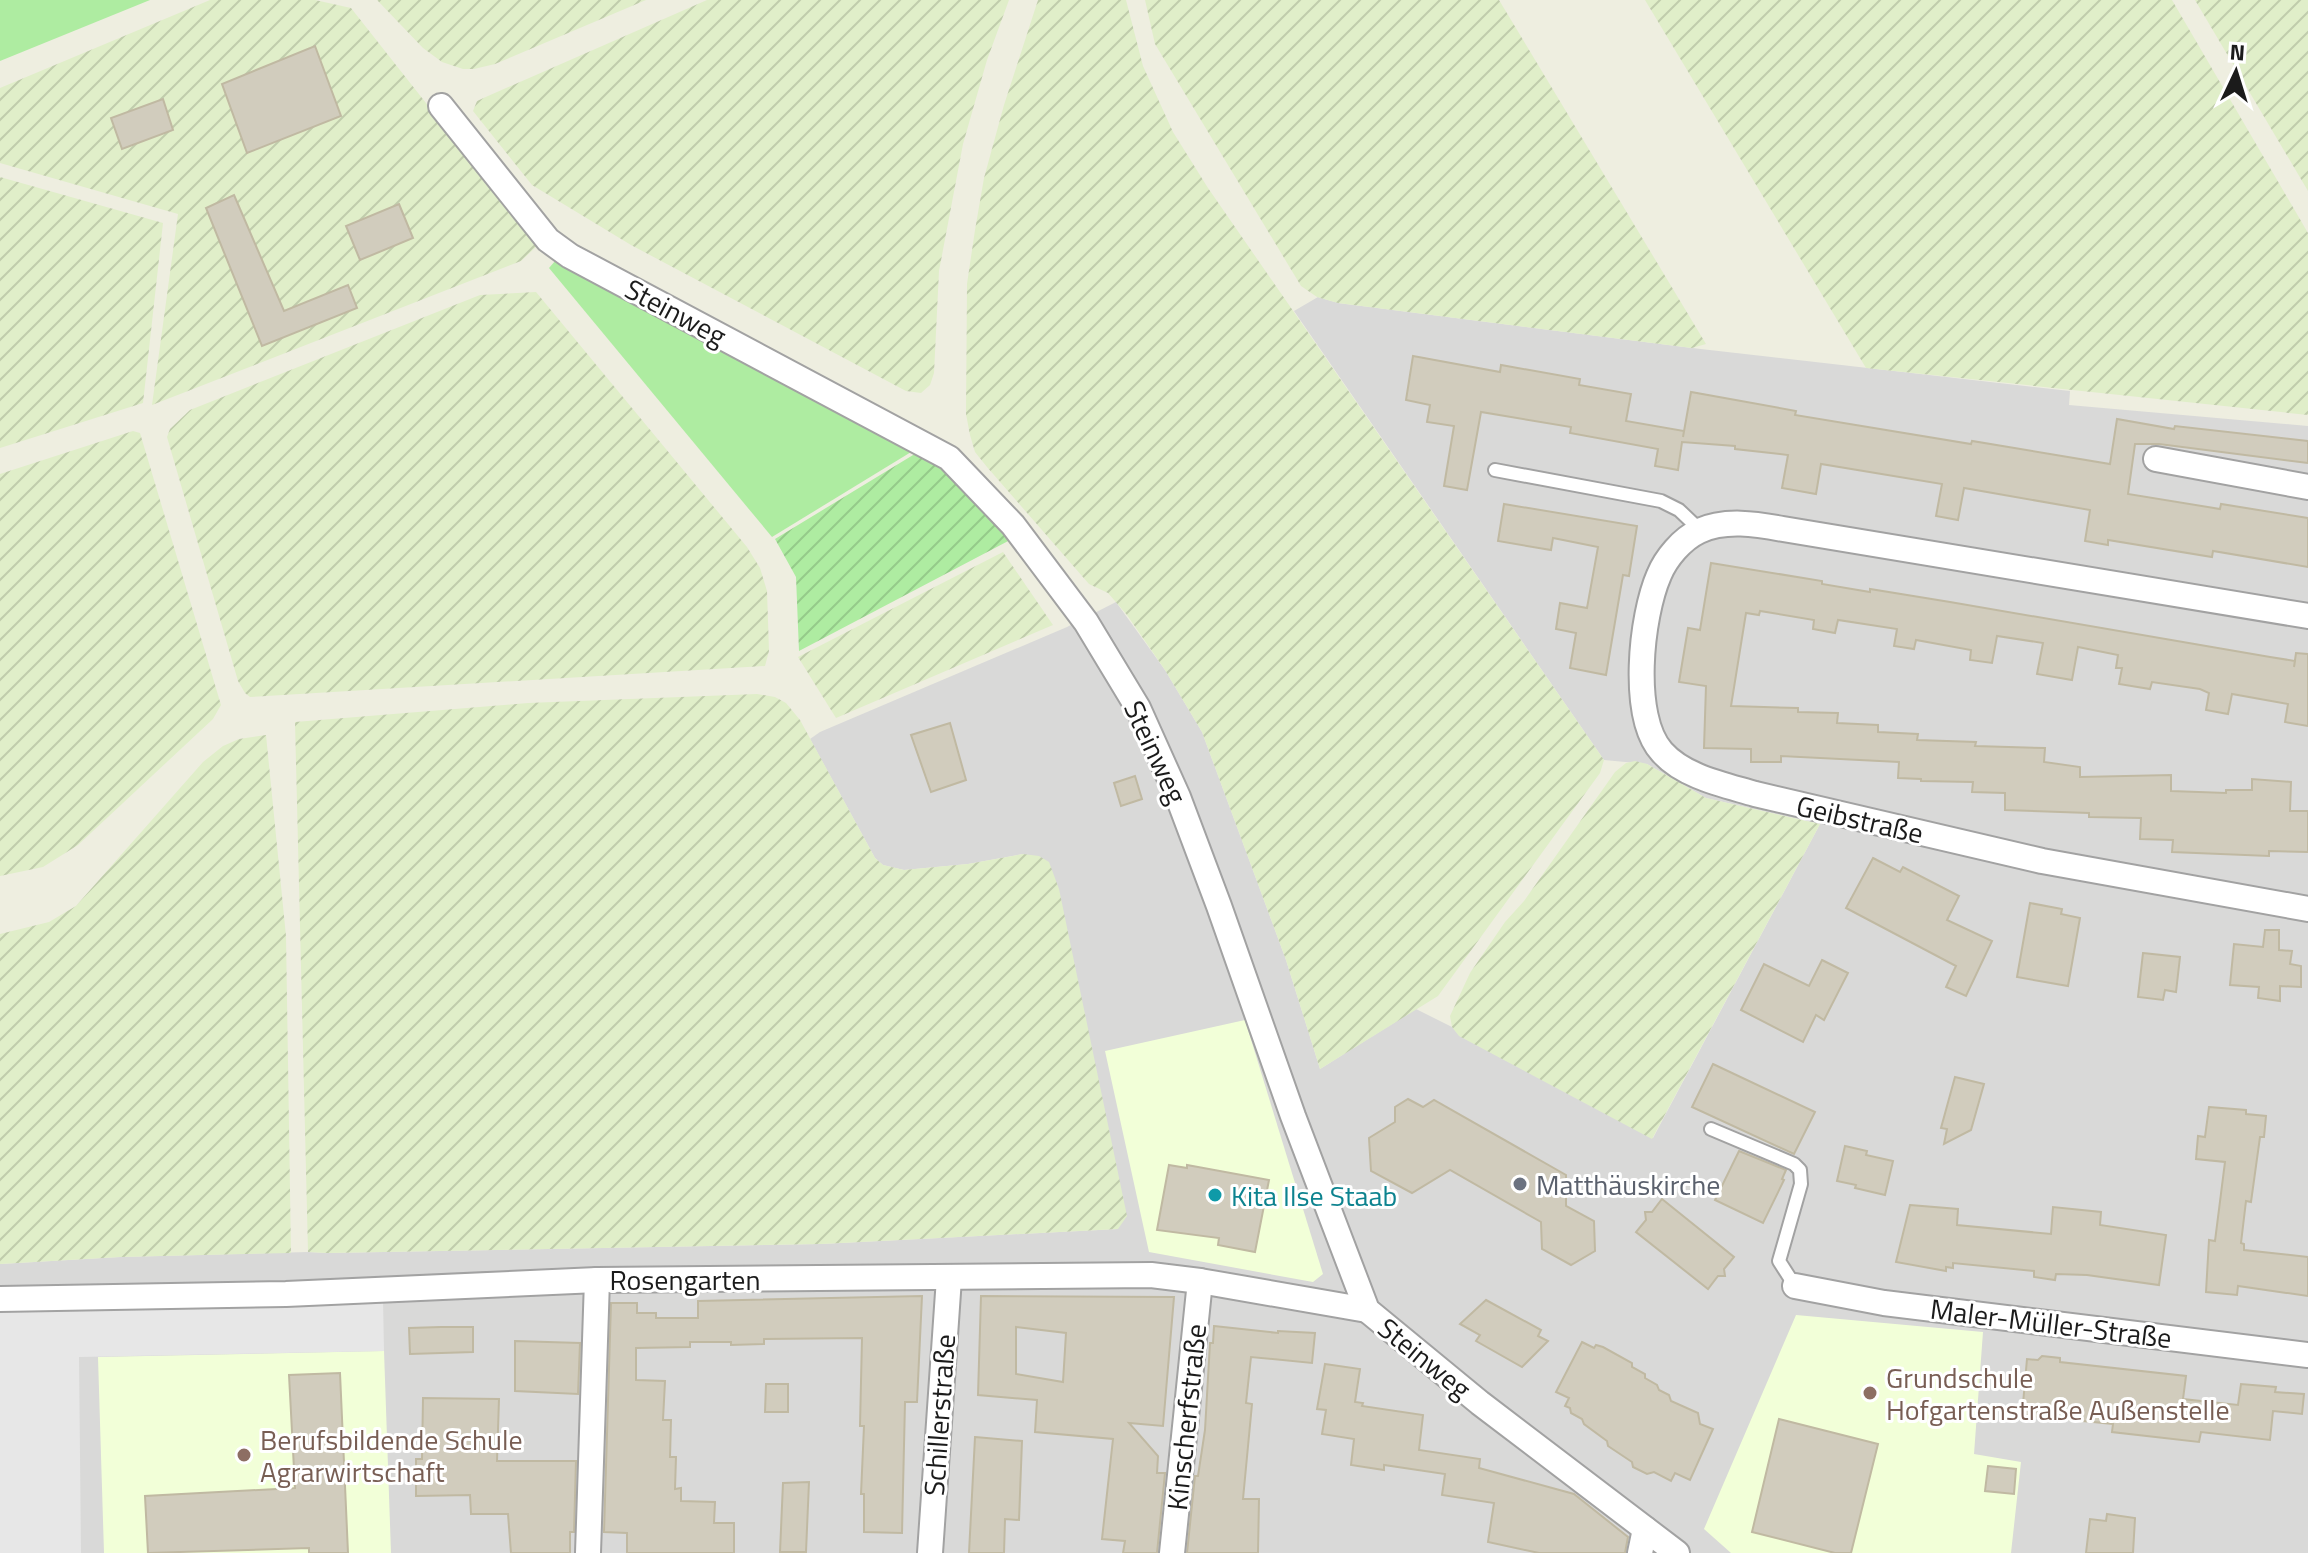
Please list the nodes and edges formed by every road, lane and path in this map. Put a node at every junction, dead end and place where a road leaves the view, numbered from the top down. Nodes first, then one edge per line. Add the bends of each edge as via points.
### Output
1 (441, 106) dead end
2 (2156, 459) dead end
3 (1495, 470) dead end
4 (2308, 487) edge
5 (1700, 530) junction
6 (2308, 616) edge
7 (2308, 909) edge
8 (1711, 1129) dead end
9 (949, 1278) junction
10 (597, 1280) junction
11 (1200, 1281) junction
12 (1795, 1286) joint
13 (0, 1299) edge
14 (1367, 1310) junction
15 (2308, 1355) edge
16 (1642, 1541) edge
17 (588, 1553) edge
18 (930, 1553) edge
19 (1172, 1553) edge
20 (1677, 1553) edge

1 - 14 street, Steinweg via 548,240 949,458 1013,525 1086,622 1138,708 1178,797
2 - 4 street
3 - 5 lane via 1661,501
5 - 6 street via 1752,524
5 - 7 street, Geibstraße via 1670,556 1659,575 1643,653 1641,701 1648,729 1661,752 1680,767 1755,794 2042,861
8 - 12 lane via 1800,1170 1801,1184 1779,1261
9 - 10 street, Rosengarten
9 - 11 street, Rosengarten via 1151,1275
9 - 18 street, Schillerstraße
10 - 13 street, Rosengarten via 286,1294
10 - 17 street
11 - 14 street, Rosengarten
11 - 19 street, Kinscherfstraße
12 - 15 street, Maler-Müller-Straße via 1884,1303
14 - 16 street, Steinweg
16 - 20 street, Steinweg

